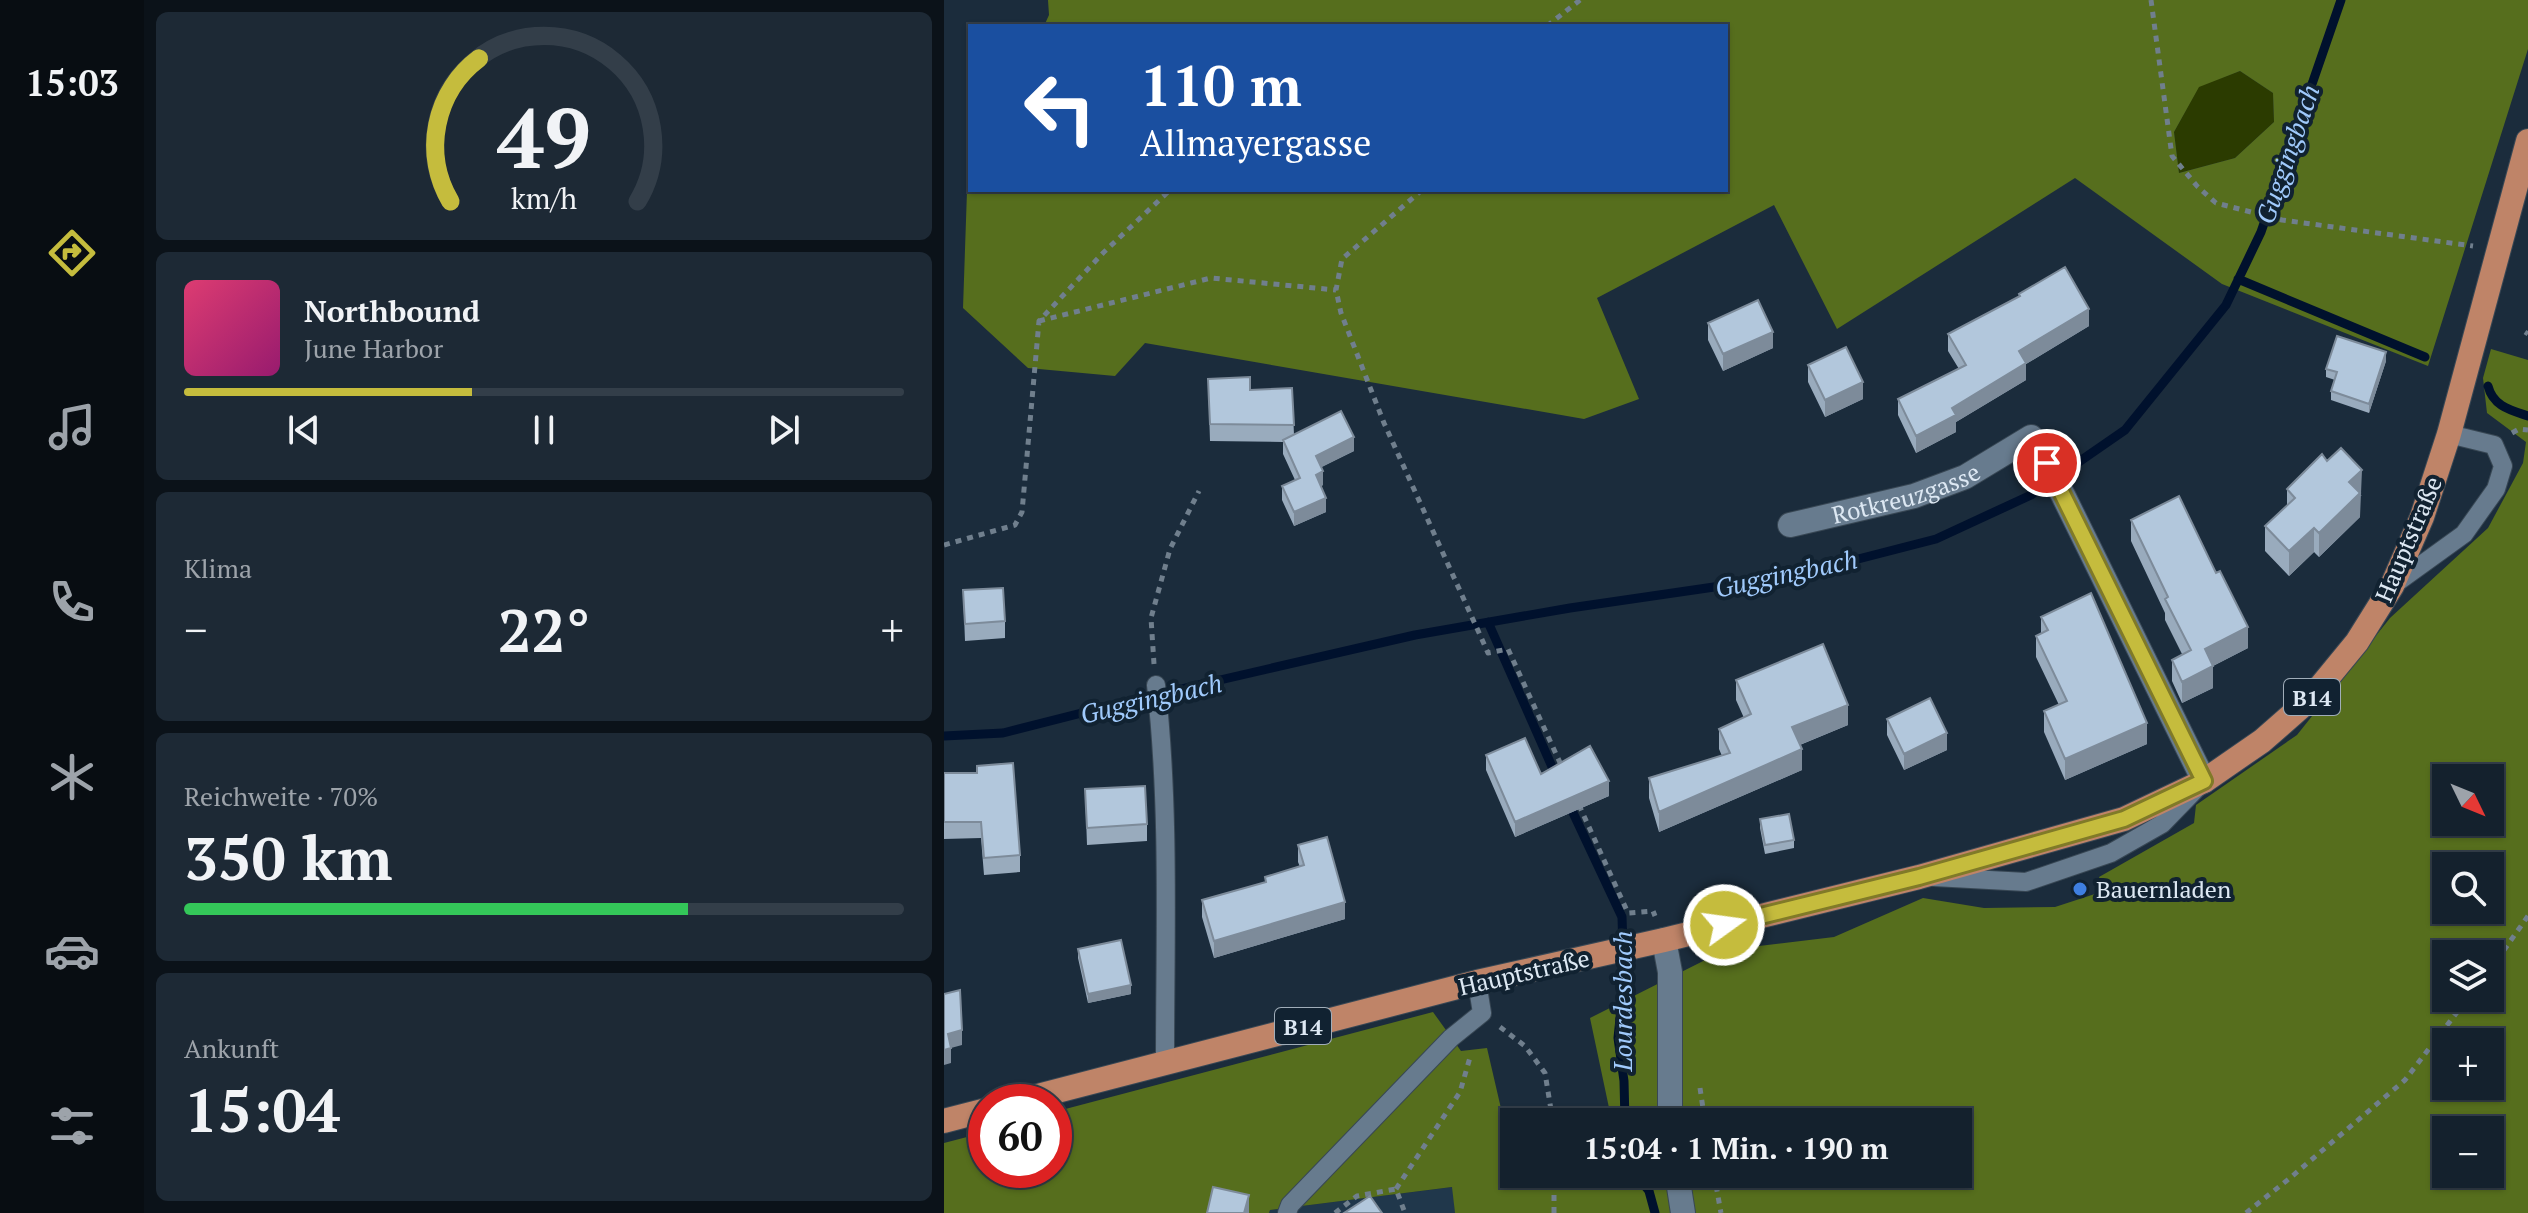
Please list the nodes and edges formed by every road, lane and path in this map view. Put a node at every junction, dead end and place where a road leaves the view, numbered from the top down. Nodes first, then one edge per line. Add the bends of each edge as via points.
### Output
1 (1580, 0) edge
2 (2151, 0) edge
3 (1550, 24) edge
4 (2528, 141) edge
5 (1168, 192) edge
6 (1420, 192) edge
7 (2498, 249) junction
8 (1336, 290) junction
9 (1039, 321) junction
10 (2449, 434) junction
11 (1199, 491) dead end
12 (1790, 525) dead end
13 (944, 545) edge
14 (2392, 586) junction
15 (1156, 685) joint
16 (1565, 774) edge
17 (2204, 781) junction
18 (1578, 802) edge
19 (1919, 877) junction
20 (2528, 916) edge
21 (1653, 942) junction
22 (2504, 950) edge
23 (1477, 982) junction
24 (2457, 1012) edge
25 (1482, 1013) junction
26 (1165, 1062) junction
27 (1072, 1087) edge
28 (1551, 1108) edge
29 (1670, 1108) edge
30 (968, 1115) edge
31 (944, 1121) edge
32 (1554, 1188) edge
33 (1679, 1188) edge
34 (1717, 1188) edge
35 (1396, 1189) junction
36 (1287, 1213) edge
37 (1335, 1213) edge
38 (1405, 1213) edge
39 (1554, 1213) edge
40 (1683, 1213) edge
41 (1721, 1213) edge
42 (2246, 1213) edge

1 - 3 path
2 - 7 path via 2172,156 2216,203 2282,220
4 - 7 main road, B14
5 - 9 path
6 - 8 path via 1342,259
7 - 10 main road, Hauptstraße / B14
8 - 9 path via 1211,278
8 - 16 path via 1384,423 1488,653 1508,649
9 - 13 path via 1022,512 1015,525
10 - 14 main road, Hauptstraße / B14
10 - 14 lane via 2494,445 2503,466 2496,489 2464,534
11 - 15 path via 1170,549 1151,618
12 - 17 street, Rotkreuzgasse via 1914,496 1965,477 2031,437
14 - 17 main road, Hauptstraße / B14 via 2357,642 2311,698
15 - 26 lane via 1165,886
17 - 19 main road, Hauptstraße / B14 via 2124,819
17 - 19 lane via 2162,824 2111,853 2026,882
18 - 21 path via 1628,913 1653,911
19 - 21 main road, Hauptstraße / B14
20 - 22 path
21 - 23 main road, Hauptstraße / B14
21 - 29 street via 1670,972
23 - 25 lane
23 - 26 main road, Hauptstraße / B14
24 - 42 path via 2405,1080
25 - 28 path via 1525,1046 1545,1073
25 - 35 path via 1460,1092
25 - 36 lane via 1451,1038
26 - 27 main road, Hauptstraße / B14
30 - 31 main road
32 - 39 path
33 - 40 street
34 - 41 path
35 - 37 path via 1357,1196
35 - 38 path

